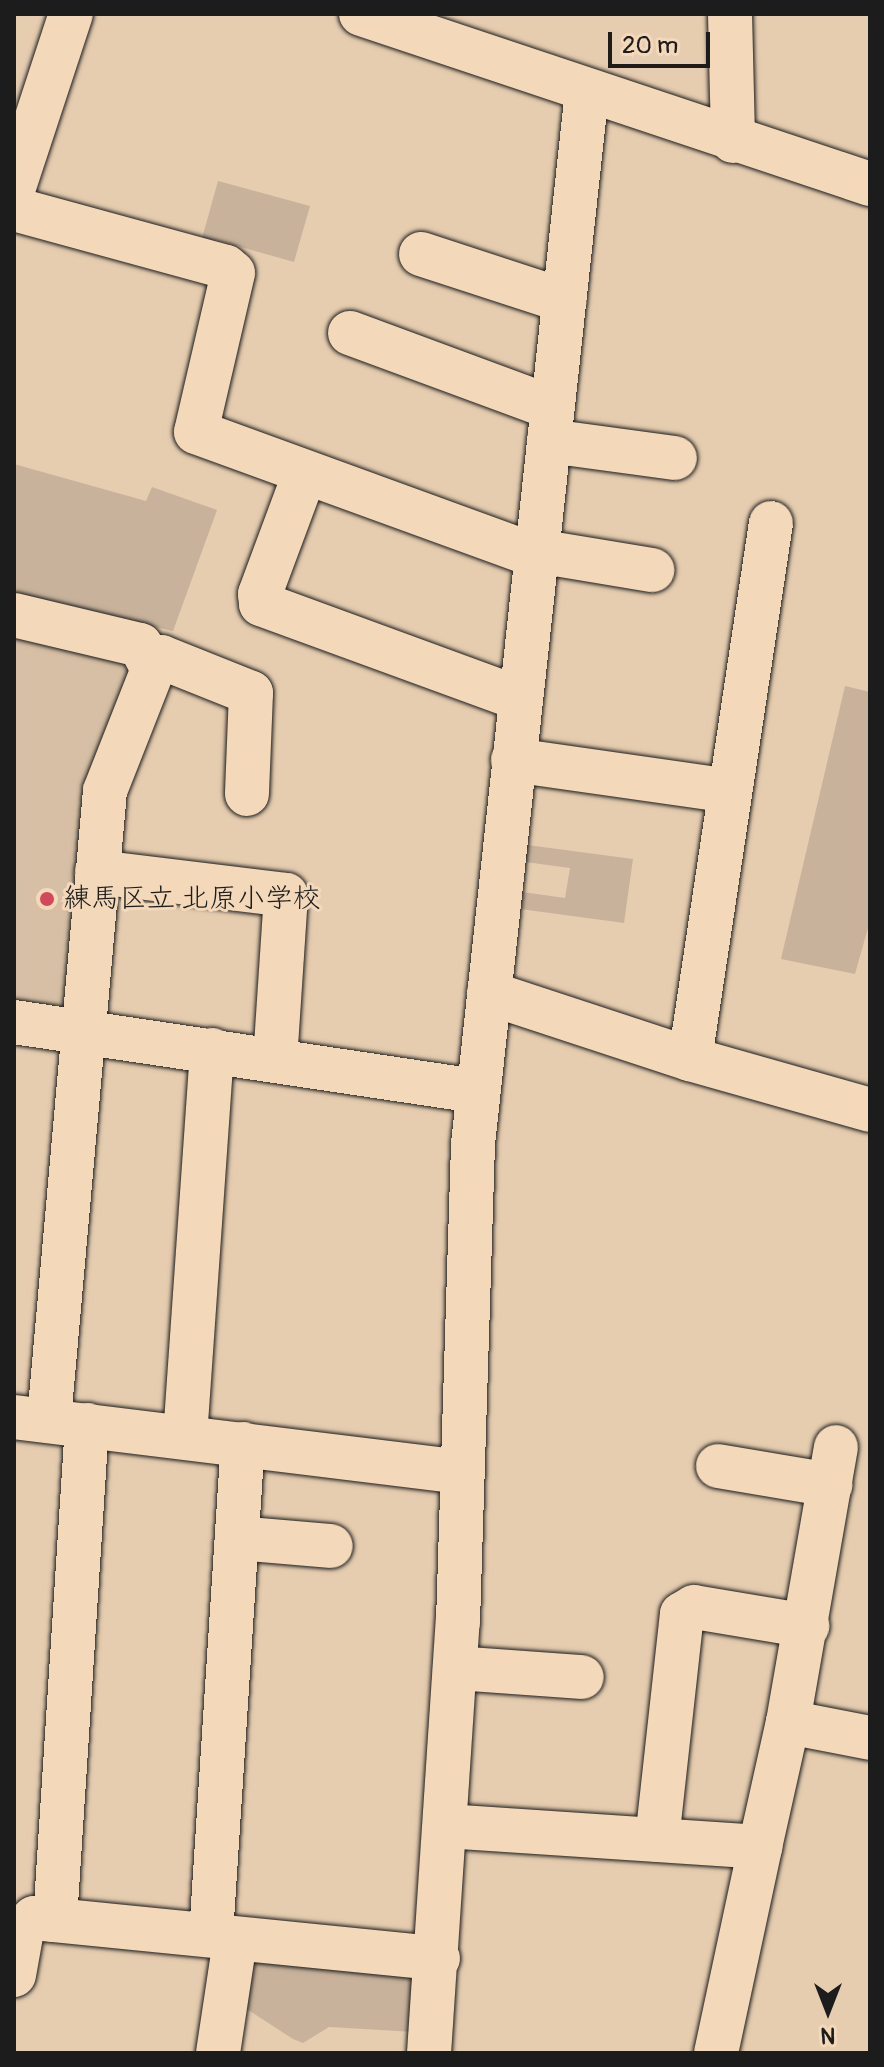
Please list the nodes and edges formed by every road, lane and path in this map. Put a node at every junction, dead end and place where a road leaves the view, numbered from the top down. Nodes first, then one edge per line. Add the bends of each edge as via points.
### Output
1 (71, 14) edge
2 (361, 14) edge
3 (730, 14) edge
4 (30, 74) edge
5 (587, 91) junction
6 (733, 141) junction
7 (870, 184) edge
8 (14, 187) edge
9 (14, 209) edge
10 (421, 254) dead end
11 (565, 301) junction
12 (350, 333) dead end
13 (551, 425) junction
14 (675, 458) dead end
15 (305, 473) junction
16 (771, 523) dead end
17 (536, 554) junction
18 (652, 570) dead end
19 (14, 615) edge
20 (151, 658) junction
21 (520, 699) junction
22 (513, 760) junction
23 (730, 791) junction
24 (247, 794) dead end
25 (97, 872) junction
26 (489, 993) junction
27 (14, 1022) edge
28 (80, 1030) junction
29 (212, 1050) junction
30 (690, 1059) junction
31 (275, 1060) junction
32 (478, 1091) junction
33 (870, 1110) edge
34 (50, 1420) edge
35 (185, 1437) junction
36 (243, 1444) junction
37 (718, 1466) dead end
38 (460, 1472) junction
39 (237, 1538) junction
40 (331, 1546) dead end
41 (807, 1626) junction
42 (455, 1668) junction
43 (582, 1677) dead end
44 (788, 1722) junction
45 (870, 1738) edge
46 (445, 1826) junction
47 (657, 1840) junction
48 (760, 1847) junction
49 (55, 1920) junction
50 (223, 1938) junction
51 (438, 1958) junction
52 (14, 1975) edge
53 (218, 2053) edge
54 (429, 2053) edge
55 (716, 2053) edge

1 - 4 street
2 - 5 street
3 - 6 street
4 - 8 street
5 - 6 street
5 - 11 street
6 - 7 street
9 - 15 street via 226,267 232,282 196,432
10 - 11 street
11 - 13 street
12 - 13 street
13 - 14 street
13 - 17 street
15 - 17 street
15 - 21 street via 260,594 267,611
16 - 23 street
17 - 18 street
17 - 21 street
19 - 20 street via 140,645
20 - 24 street via 251,693
20 - 25 street via 153,669 105,791
21 - 22 street
22 - 23 street
22 - 26 street
23 - 30 street
25 - 28 street
25 - 31 street via 286,895
26 - 30 street
26 - 32 street
27 - 28 street
28 - 29 street
28 - 34 street
29 - 31 street
29 - 35 street
30 - 33 street
31 - 32 street
32 - 38 street
34 - 35 street
34 - 49 street
35 - 36 street
36 - 38 street
36 - 39 street
37 - 41 street via 833,1466
38 - 42 street
39 - 40 street
39 - 50 street
41 - 44 street
41 - 47 street via 694,1607 682,1614
42 - 43 street
42 - 46 street
44 - 45 street
44 - 48 street
46 - 47 street
46 - 51 street
47 - 48 street
48 - 55 street
49 - 50 street
49 - 52 street via 25,1921
50 - 51 street
50 - 53 street
51 - 54 street

